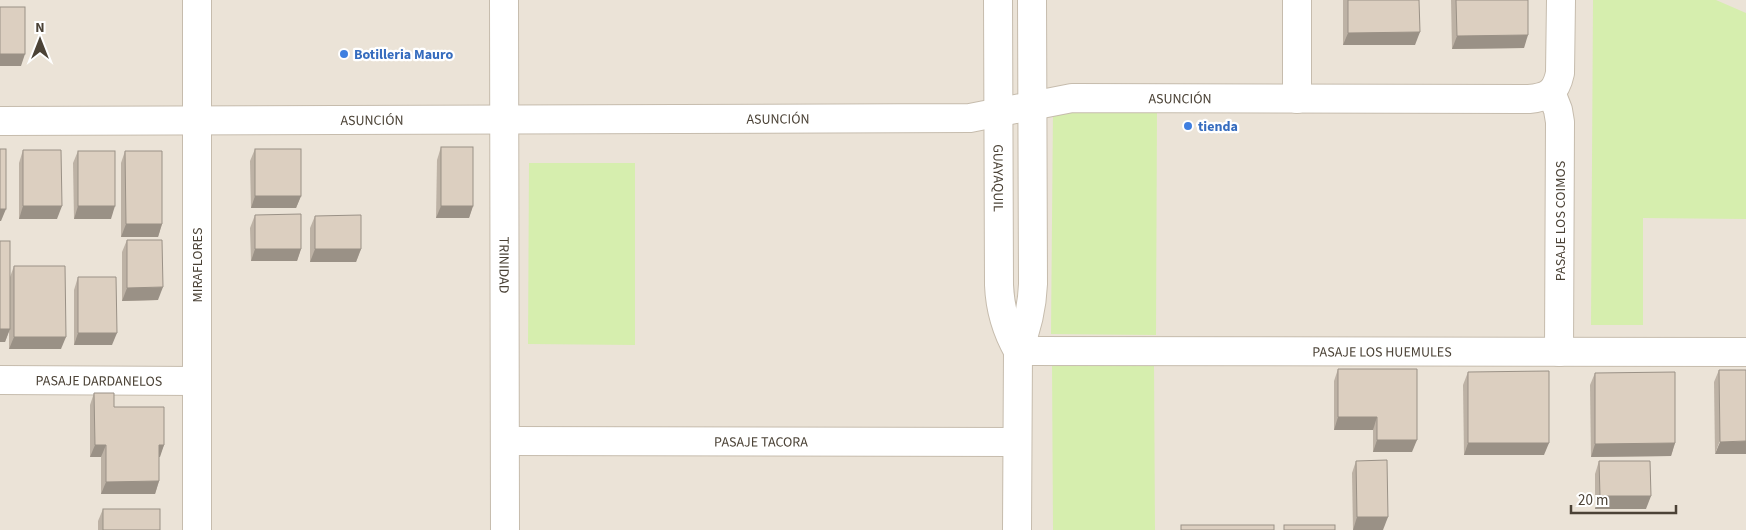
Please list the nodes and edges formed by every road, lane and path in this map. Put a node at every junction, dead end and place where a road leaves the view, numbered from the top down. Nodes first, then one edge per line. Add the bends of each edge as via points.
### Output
1 (197, 0) edge
2 (504, 0) edge
3 (998, 0) edge
4 (1032, 0) edge
5 (1297, 0) edge
6 (1561, 0) edge
7 (1551, 92) junction
8 (1297, 99) junction
9 (1032, 106) junction
10 (998, 112) junction
11 (504, 119) junction
12 (197, 120) junction
13 (0, 121) edge
14 (1018, 351) junction
15 (1559, 352) junction
16 (1746, 352) edge
17 (0, 380) edge
18 (197, 381) junction
19 (504, 441) junction
20 (1018, 442) junction
21 (197, 530) edge
22 (504, 530) edge
23 (1018, 530) edge

1 - 12 street, MIRAFLORES
2 - 11 street, TRINIDAD
3 - 10 street, GUAYAQUIL
4 - 9 street, GUAYAQUIL
5 - 8 street
6 - 7 street via 1560,73 1558,84
7 - 8 street, ASUNCIÓN via 1541,98 1529,99
7 - 15 street, PASAJE LOS COIMOS via 1560,122
8 - 9 street, ASUNCIÓN via 1072,98
9 - 10 street, ASUNCIÓN
9 - 14 street, GUAYAQUIL via 1032,298
10 - 11 street, ASUNCIÓN via 970,118
10 - 14 street, GUAYAQUIL via 1000,301 1002,317
11 - 12 street, ASUNCIÓN
11 - 19 street, TRINIDAD
12 - 13 street, ASUNCIÓN
12 - 18 street, MIRAFLORES
14 - 15 street, PASAJE LOS HUEMULES
14 - 20 street, GUAYAQUIL
15 - 16 street, PASAJE LOS HUEMULES
17 - 18 street, PASAJE DARDANELOS
18 - 21 street, MIRAFLORES
19 - 20 street, PASAJE TACORA
19 - 22 street, TRINIDAD
20 - 23 street, GUAYAQUIL

